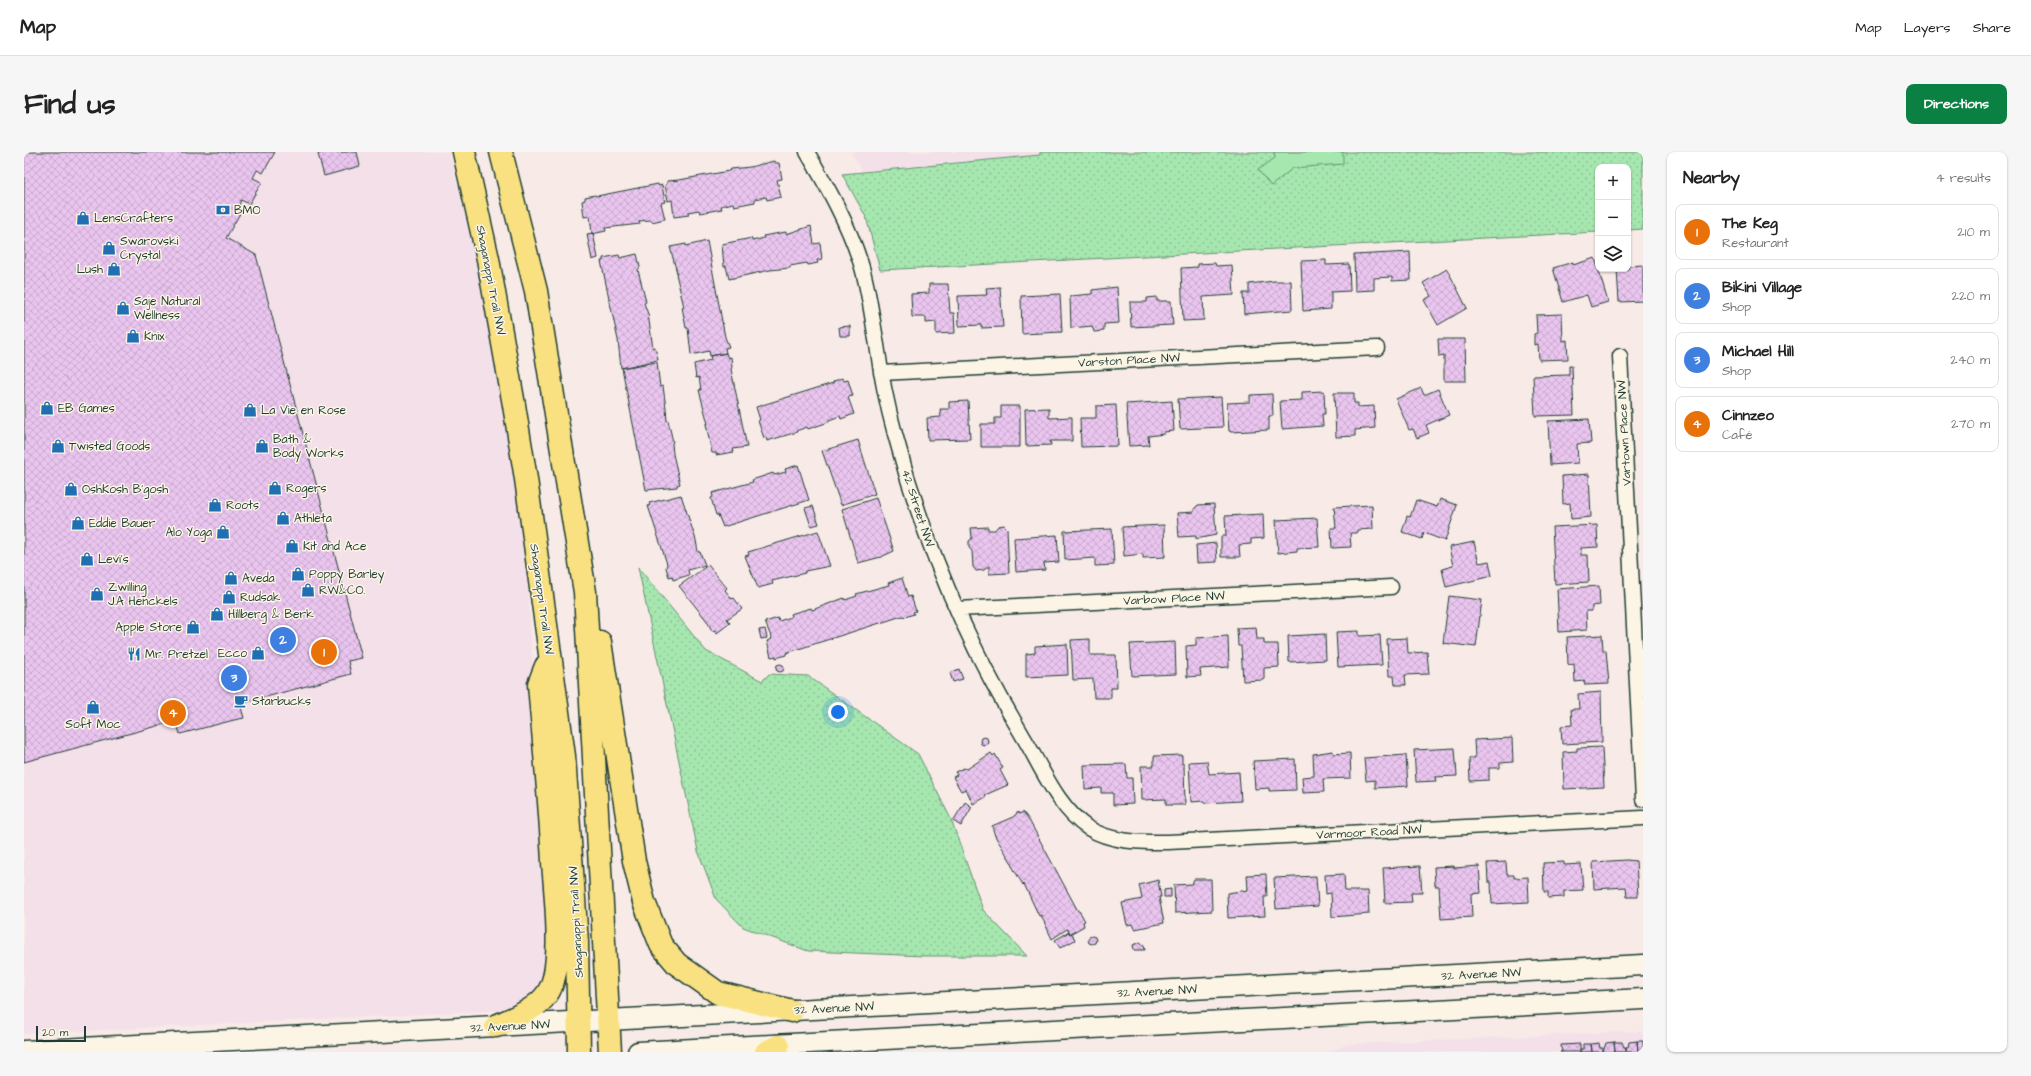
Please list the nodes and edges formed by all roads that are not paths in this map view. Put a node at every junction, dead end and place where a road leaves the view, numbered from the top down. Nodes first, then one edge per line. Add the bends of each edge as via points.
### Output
1 (464, 152) edge
2 (501, 152) edge
3 (807, 152) edge
4 (1377, 348) dead end
5 (1620, 356) dead end
6 (881, 373) junction
7 (1391, 587) dead end
8 (585, 592) junction
9 (957, 609) junction
10 (550, 656) junction
11 (1643, 799) edge
12 (1643, 818) edge
13 (1097, 833) joint
14 (1643, 965) edge
15 (1643, 999) edge
16 (792, 1011) junction
17 (609, 1020) junction
18 (580, 1022) junction
19 (496, 1026) junction
20 (772, 1049) edge
21 (24, 1051) edge
22 (579, 1052) edge
23 (610, 1052) edge
24 (638, 1052) edge

1 - 10 main road, Shaganappi Trail NW via 488,259 514,405
2 - 8 main road via 536,291
3 - 6 street, 42 Street NW via 837,203 861,264
4 - 6 street, Varston Place NW
5 - 11 street, Vartown Place NW
6 - 9 street, 42 Street NW via 895,434 915,499 932,551
7 - 9 street, Varbow Place NW
8 - 16 main road via 595,609 634,861 644,902 661,945 677,964 718,993
8 - 17 main road
9 - 13 street, 42 Street NW via 1016,724 1060,799 1074,816
10 - 18 main road, Shaganappi Trail NW via 564,756
10 - 19 main road via 539,684 550,804 557,933 553,981 547,994 533,1007
12 - 13 street, Varmoor Road NW via 1168,842 1119,841
14 - 16 main road, 32 Avenue NW
15 - 20 main road
16 - 17 main road, 32 Avenue NW
17 - 18 main road, 32 Avenue NW
17 - 23 main road
18 - 19 main road, 32 Avenue NW
18 - 22 main road, Shaganappi Trail NW
19 - 21 main road, 32 Avenue NW
20 - 24 main road

